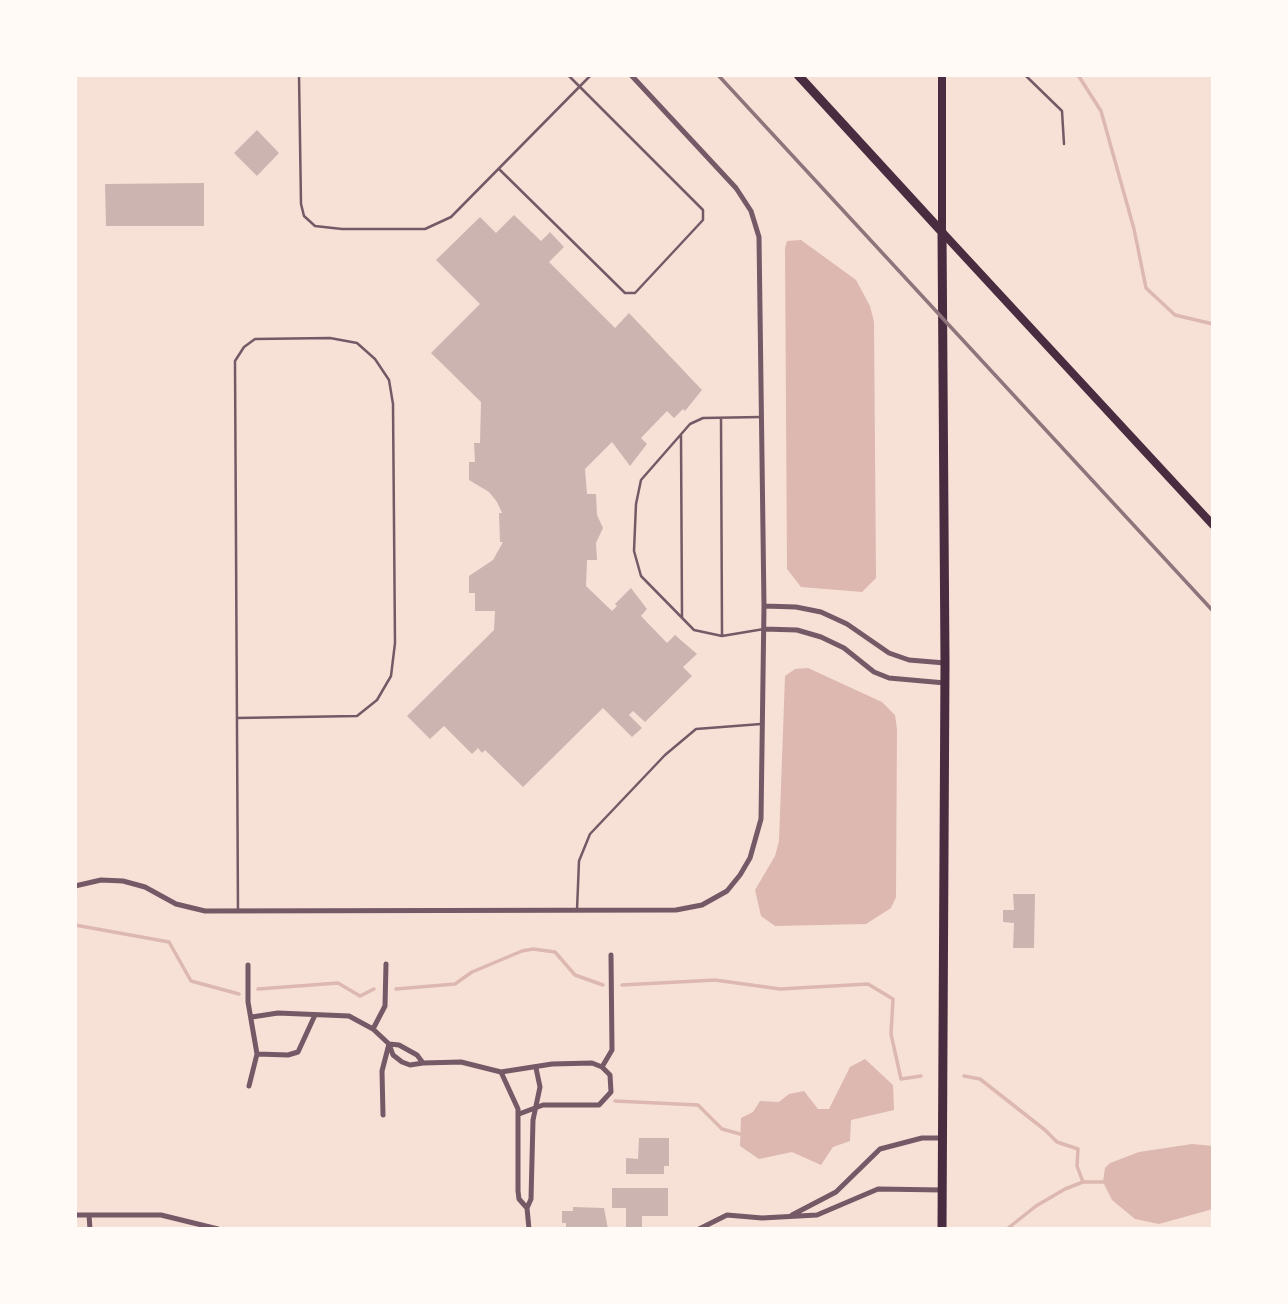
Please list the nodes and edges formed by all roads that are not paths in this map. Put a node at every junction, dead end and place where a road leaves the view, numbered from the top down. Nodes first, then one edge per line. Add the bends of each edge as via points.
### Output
1 (299, 75) edge
2 (568, 75) edge
3 (591, 75) edge
4 (631, 75) edge
5 (798, 75) edge
6 (942, 75) edge
7 (1025, 75) edge
8 (580, 87) junction
9 (1064, 144) dead end
10 (499, 169) junction
11 (942, 232) junction
12 (721, 418) junction
13 (761, 418) junction
14 (681, 435) junction
15 (1213, 525) edge
16 (764, 606) junction
17 (682, 619) junction
18 (764, 629) junction
19 (722, 636) junction
20 (945, 663) junction
21 (944, 683) junction
22 (237, 718) junction
23 (762, 724) junction
24 (75, 886) edge
25 (577, 911) junction
26 (238, 912) junction
27 (611, 955) dead end
28 (386, 964) dead end
29 (248, 965) dead end
30 (315, 1015) junction
31 (252, 1017) junction
32 (373, 1029) junction
33 (389, 1044) junction
34 (257, 1054) junction
35 (423, 1063) junction
36 (602, 1067) junction
37 (536, 1068) junction
38 (500, 1072) junction
39 (249, 1086) dead end
40 (536, 1107) junction
41 (519, 1114) junction
42 (383, 1115) dead end
43 (942, 1138) junction
44 (848, 1182) junction
45 (942, 1190) junction
46 (855, 1198) junction
47 (527, 1208) junction
48 (75, 1215) edge
49 (89, 1216) junction
50 (789, 1217) junction
51 (701, 1228) edge
52 (90, 1229) edge
53 (218, 1229) edge
54 (529, 1229) edge
55 (942, 1229) edge

1 - 10 lane via 301,204 304,216 315,226 425,229 451,217
2 - 8 lane
3 - 8 lane
4 - 13 street via 736,188 751,211 759,237
5 - 11 main road
6 - 11 main road
7 - 9 lane via 1062,111
8 - 10 lane
8 - 10 lane via 704,210 703,220 635,293 625,293
11 - 15 main road
11 - 20 main road
12 - 13 lane
12 - 14 lane via 703,418
12 - 19 lane
13 - 16 street
14 - 17 lane
14 - 17 lane via 641,480 634,551 641,576
16 - 18 street
16 - 20 street via 821,612 889,653
17 - 19 lane via 694,630
18 - 19 lane
18 - 21 street via 797,630 821,637 889,677
18 - 23 street
20 - 21 main road
21 - 43 main road
22 - 22 lane via 357,716 377,700 391,676 395,643 393,404 389,380 357,343 330,338 255,339 235,361
22 - 26 lane
23 - 25 lane via 696,729 666,755 590,834 579,861
23 - 25 street via 757,839 727,891 702,905 676,910
24 - 26 street via 123,881 191,909
25 - 26 street
27 - 36 street via 612,1050
28 - 32 street via 385,1006
29 - 31 street
30 - 31 street
30 - 32 street via 349,1016
30 - 34 street via 298,1052
31 - 34 street
32 - 33 street
33 - 35 street via 417,1055
33 - 35 street via 402,1062
33 - 42 street via 382,1071
34 - 39 street
35 - 38 street via 461,1062
36 - 37 street via 559,1063
36 - 40 street via 610,1075 612,1087 599,1105
37 - 38 street
37 - 40 street via 540,1087
38 - 41 street
40 - 41 street
40 - 47 street
41 - 47 street via 518,1191
43 - 44 street via 880,1149
43 - 45 main road
44 - 46 street
44 - 50 street
45 - 46 street via 878,1189
45 - 55 main road
46 - 50 street via 817,1215
47 - 54 street
48 - 49 street
49 - 52 street
49 - 53 street via 161,1215
50 - 51 street via 727,1215

